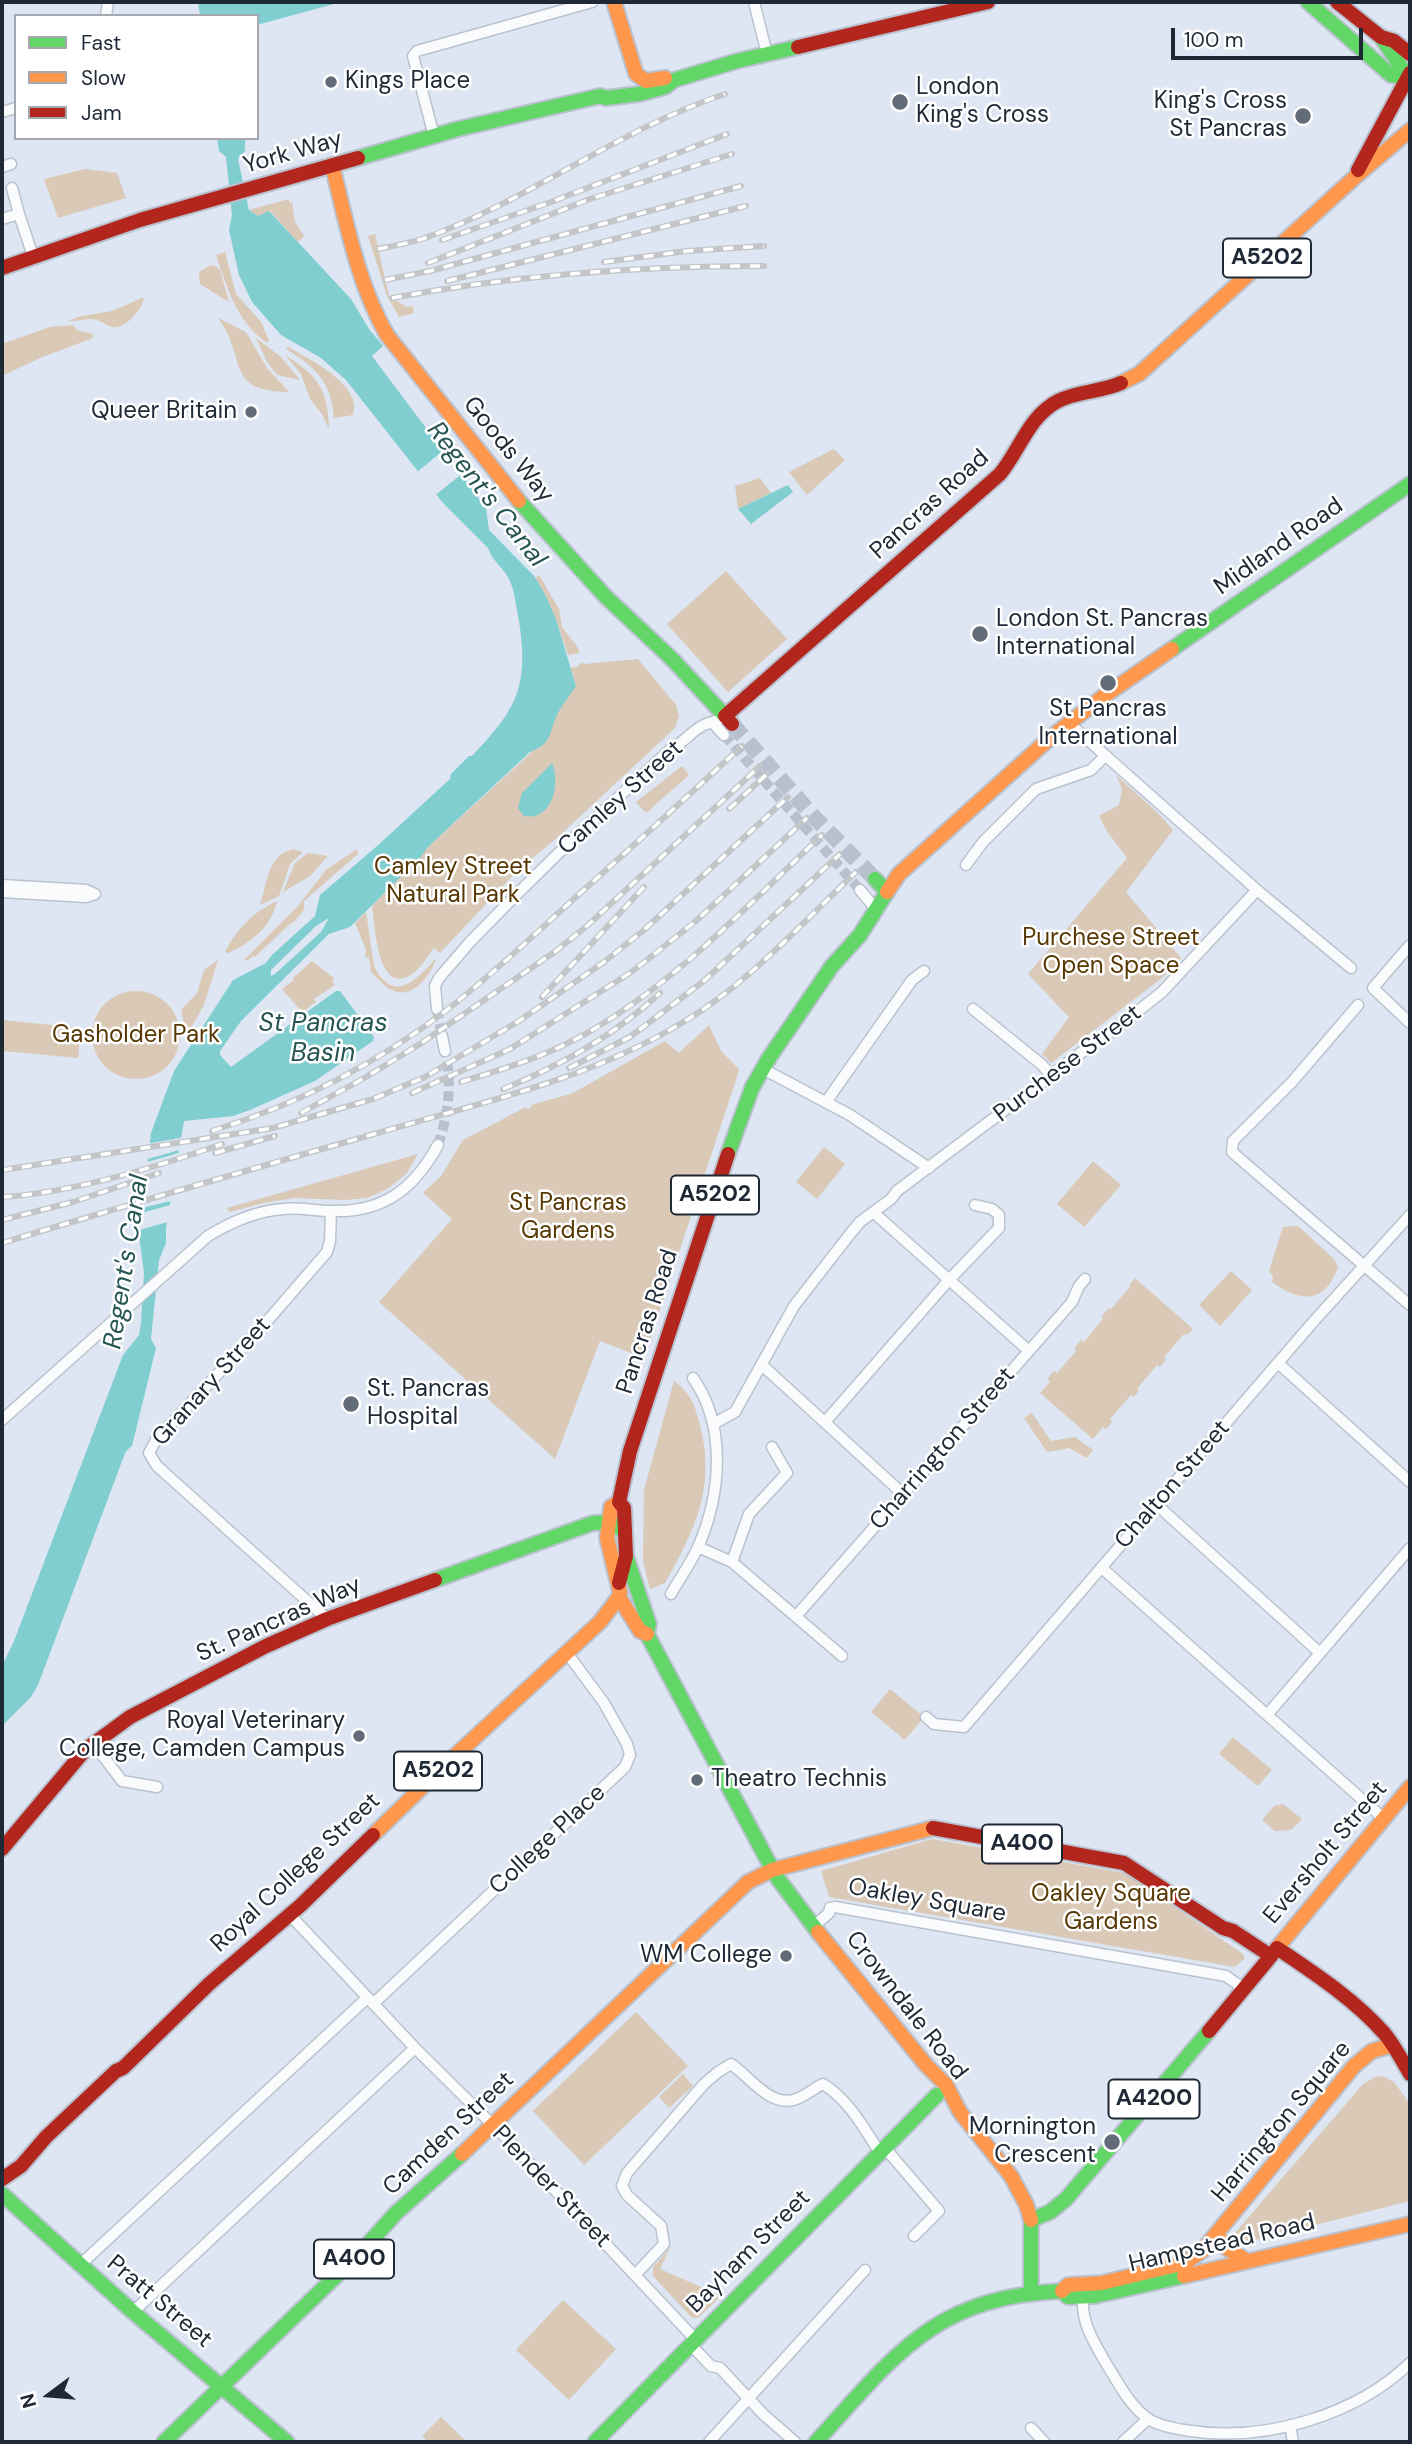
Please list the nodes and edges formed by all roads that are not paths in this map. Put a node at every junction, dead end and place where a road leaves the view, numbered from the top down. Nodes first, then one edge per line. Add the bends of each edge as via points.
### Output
1 (592, 2) edge
2 (614, 2) edge
3 (754, 2) edge
4 (988, 2) edge
5 (1308, 2) edge
6 (1337, 2) edge
7 (1381, 37) junction
8 (767, 54) junction
9 (1410, 54) edge
10 (636, 73) junction
11 (1410, 76) edge
12 (668, 79) junction
13 (604, 93) junction
14 (1410, 130) edge
15 (433, 136) junction
16 (332, 165) junction
17 (1354, 178) junction
18 (12, 188) dead end
19 (19, 214) junction
20 (2, 219) edge
21 (33, 256) junction
22 (2, 268) edge
23 (1410, 484) edge
24 (724, 724) junction
25 (1070, 724) junction
26 (1105, 756) junction
27 (966, 865) dead end
28 (875, 879) tunnel mouth
29 (2, 885) edge
30 (860, 890) tunnel mouth
31 (1257, 890) junction
32 (2, 892) edge
33 (887, 892) junction
34 (875, 908) junction
35 (1410, 945) edge
36 (1352, 968) dead end
37 (923, 971) dead end
38 (1358, 1005) dead end
39 (437, 1009) tunnel mouth
40 (973, 1009) dead end
41 (1410, 1023) edge
42 (442, 1036) tunnel mouth
43 (445, 1051) tunnel mouth
44 (763, 1069) junction
45 (1052, 1076) junction
46 (826, 1102) junction
47 (438, 1145) tunnel mouth
48 (929, 1168) junction
49 (975, 1205) dead end
50 (331, 1211) junction
51 (873, 1212) junction
52 (1410, 1215) edge
53 (1365, 1265) junction
54 (1084, 1279) dead end
55 (948, 1281) junction
56 (1410, 1305) edge
57 (1029, 1351) junction
58 (1278, 1363) junction
59 (762, 1365) junction
60 (693, 1378) dead end
61 (2, 1420) edge
62 (825, 1422) junction
63 (713, 1424) junction
64 (772, 1447) dead end
65 (1410, 1482) edge
66 (903, 1494) junction
67 (619, 1502) junction
68 (1156, 1504) junction
69 (608, 1521) junction
70 (624, 1531) junction
71 (698, 1547) junction
72 (1410, 1548) edge
73 (626, 1556) junction
74 (732, 1562) junction
75 (1102, 1568) junction
76 (619, 1590) junction
77 (671, 1594) dead end
78 (797, 1615) junction
79 (327, 1619) junction
80 (647, 1634) junction
81 (567, 1653) junction
82 (1320, 1653) junction
83 (842, 1656) dead end
84 (1267, 1715) junction
85 (926, 1717) dead end
86 (93, 1744) junction
87 (157, 1787) dead end
88 (1410, 1787) edge
89 (1383, 1818) junction
90 (2, 1849) edge
91 (772, 1870) junction
92 (290, 1915) junction
93 (814, 1926) junction
94 (1274, 1952) junction
95 (1244, 1989) junction
96 (370, 2001) junction
97 (1393, 2045) junction
98 (415, 2048) junction
99 (1410, 2074) edge
100 (935, 2076) junction
101 (937, 2095) junction
102 (952, 2101) junction
103 (493, 2125) junction
104 (882, 2150) junction
105 (2, 2179) edge
106 (2, 2194) edge
107 (1031, 2220) junction
108 (1410, 2224) edge
109 (1217, 2235) junction
110 (914, 2236) dead end
111 (1247, 2261) junction
112 (80, 2265) junction
113 (865, 2270) dead end
114 (635, 2275) junction
115 (1062, 2291) junction
116 (1038, 2292) junction
117 (1083, 2296) junction
118 (133, 2312) junction
119 (692, 2342) junction
120 (1410, 2362) edge
121 (221, 2386) junction
122 (748, 2399) junction
123 (1148, 2419) junction
124 (1290, 2425) junction
125 (1031, 2428) dead end
126 (164, 2442) edge
127 (287, 2442) edge
128 (595, 2442) edge
129 (709, 2442) edge
130 (795, 2442) edge
131 (816, 2442) edge
132 (1044, 2442) edge
133 (1123, 2442) edge
134 (1293, 2442) edge

1 - 15 street via 417,51 413,56
2 - 10 main road
3 - 8 street
4 - 8 main road, York Way
5 - 11 main road via 1391,75
6 - 7 main road
7 - 9 main road
7 - 11 main road
8 - 12 main road, York Way
10 - 12 main road, York Way via 646,80
10 - 13 main road via 628,84
11 - 17 main road, Pancras Road / A5202
12 - 13 main road, York Way via 665,87 639,94 606,98
13 - 15 main road, York Way
14 - 17 main road, Pancras Road / A5202
15 - 16 main road, York Way
16 - 21 main road, York Way
16 - 24 main road, Goods Way via 366,293 379,321 537,523 672,659
17 - 24 main road, Pancras Road / A5202 via 1139,374 1111,389 1069,396 1042,412 1000,474
18 - 19 street
19 - 20 street
19 - 21 street
21 - 22 main road, York Way
23 - 25 main road, Midland Road via 1152,661
24 - 39 street, Camley Street via 704,725 671,749 470,942 436,983
25 - 26 street
25 - 33 main road, Midland Road via 899,874
26 - 27 street via 1091,770 1036,789
26 - 31 street
28 - 33 main road
29 - 32 street via 98,894
30 - 34 street
31 - 36 street
31 - 45 street, Purchese Street via 1162,992
33 - 34 main road, Pancras Road / A5202
34 - 44 main road, Pancras Road / A5202
35 - 41 street via 1373,988
37 - 46 street
38 - 53 street via 1292,1082 1231,1143 1233,1152
40 - 45 street
42 - 43 street
44 - 46 street
44 - 67 main road, Pancras Road / A5202 via 741,1115 681,1295 630,1451
45 - 48 street, Purchese Street
46 - 48 street
47 - 50 street via 420,1174 391,1199 365,1209
48 - 51 street, Purchese Street
49 - 55 street via 999,1215 999,1228
50 - 61 street via 283,1209 253,1214 208,1236
50 - 79 street, Granary Street via 327,1252 156,1440 149,1454
51 - 55 street
51 - 59 street, Purchese Street via 855,1227 794,1306
52 - 53 street, Chalton Street
53 - 56 street
53 - 58 street, Chalton Street
54 - 57 street, Charrington Street via 1072,1302
55 - 57 street
55 - 62 street
57 - 66 street, Charrington Street
58 - 65 street
58 - 68 street, Chalton Street
59 - 62 street
59 - 63 street, Purchese Street via 735,1412
60 - 63 street
62 - 66 street
63 - 71 street via 715,1497
64 - 74 street via 787,1473 749,1514
66 - 78 street, Charrington Street
67 - 69 main road, A5202 via 611,1507
67 - 70 main road, Crowndale Road / A5202 via 624,1507
68 - 75 street, Chalton Street
68 - 82 street
69 - 70 main road
69 - 76 main road, Crowndale Road via 607,1538
69 - 79 main road, St. Pancras Way
70 - 73 main road, Crowndale Road / A5202
71 - 74 street
71 - 77 street
72 - 82 street
73 - 76 main road, Crowndale Road / A5202
73 - 80 main road, Crowndale Road via 649,1624
74 - 78 street
75 - 84 street
75 - 85 street, Chalton Street via 964,1727 934,1724
76 - 80 main road, Crowndale Road via 640,1631
76 - 81 main road, Royal College Street / A5202 via 600,1622
78 - 83 street
79 - 86 main road, St. Pancras Way via 157,1701
80 - 91 main road, Crowndale Road
81 - 92 main road, Royal College Street / A5202
81 - 96 street, College Place via 623,1735 630,1755 625,1767
82 - 84 street
84 - 89 street
86 - 87 street via 122,1782
86 - 90 main road, St. Pancras Way
88 - 89 main road, Eversholt Street / A4200
89 - 94 main road, Eversholt Street / A4200
91 - 93 main road, Crowndale Road
91 - 94 main road, Oakley Square / A400 via 927,1829 1031,1845 1124,1863 1223,1927
91 - 103 main road, Camden Street / A400 via 748,1882
92 - 96 street, Plender Street
92 - 105 main road, Royal College Street / A5202 via 209,1984 21,2166
93 - 95 street, Oakley Square via 830,1908 1226,1976
93 - 100 main road, Crowndale Road
94 - 95 main road, A4200
94 - 97 main road, A400 via 1321,1978
95 - 107 main road, A4200 via 1066,2199
96 - 98 street, Plender Street
96 - 112 street, College Place
97 - 99 main road, Harrington Square / A400
97 - 109 main road, Harrington Square via 1369,2052 1354,2066
98 - 103 street, Plender Street
98 - 118 street
100 - 101 main road
100 - 102 main road, Crowndale Road
101 - 102 main road
101 - 104 main road, Bayham Street
102 - 107 main road, Crowndale Road via 1017,2184
103 - 114 street, Plender Street
103 - 121 main road, Camden Street / A400 via 396,2213
104 - 110 street via 939,2211
104 - 114 street via 835,2090 823,2084 795,2100 780,2101 731,2064 704,2084 627,2173 622,2186 661,2226 664,2244
104 - 119 main road, Bayham Street
106 - 112 main road, Pratt Street
107 - 116 main road
108 - 111 main road, Hampstead Road
109 - 111 main road, Harrington Square via 1225,2247
109 - 115 main road via 1185,2263 1102,2283 1068,2285
111 - 117 main road, Hampstead Road
112 - 118 main road, Pratt Street
113 - 122 street
114 - 119 street, Plender Street
115 - 116 main road, Hampstead Road
115 - 117 main road, Hampstead Road via 1068,2297
116 - 131 main road, Hampstead Road via 961,2311 932,2326 885,2368
117 - 123 street via 1087,2331 1126,2395
118 - 121 main road, Pratt Street
119 - 122 street, Plender Street
119 - 128 main road, Bayham Street
120 - 124 street via 1364,2397
121 - 126 main road, Camden Street / A400
121 - 127 main road, Pratt Street
122 - 129 street
122 - 130 street, Plender Street
123 - 124 street via 1210,2433
123 - 133 street
124 - 134 street
125 - 132 street

